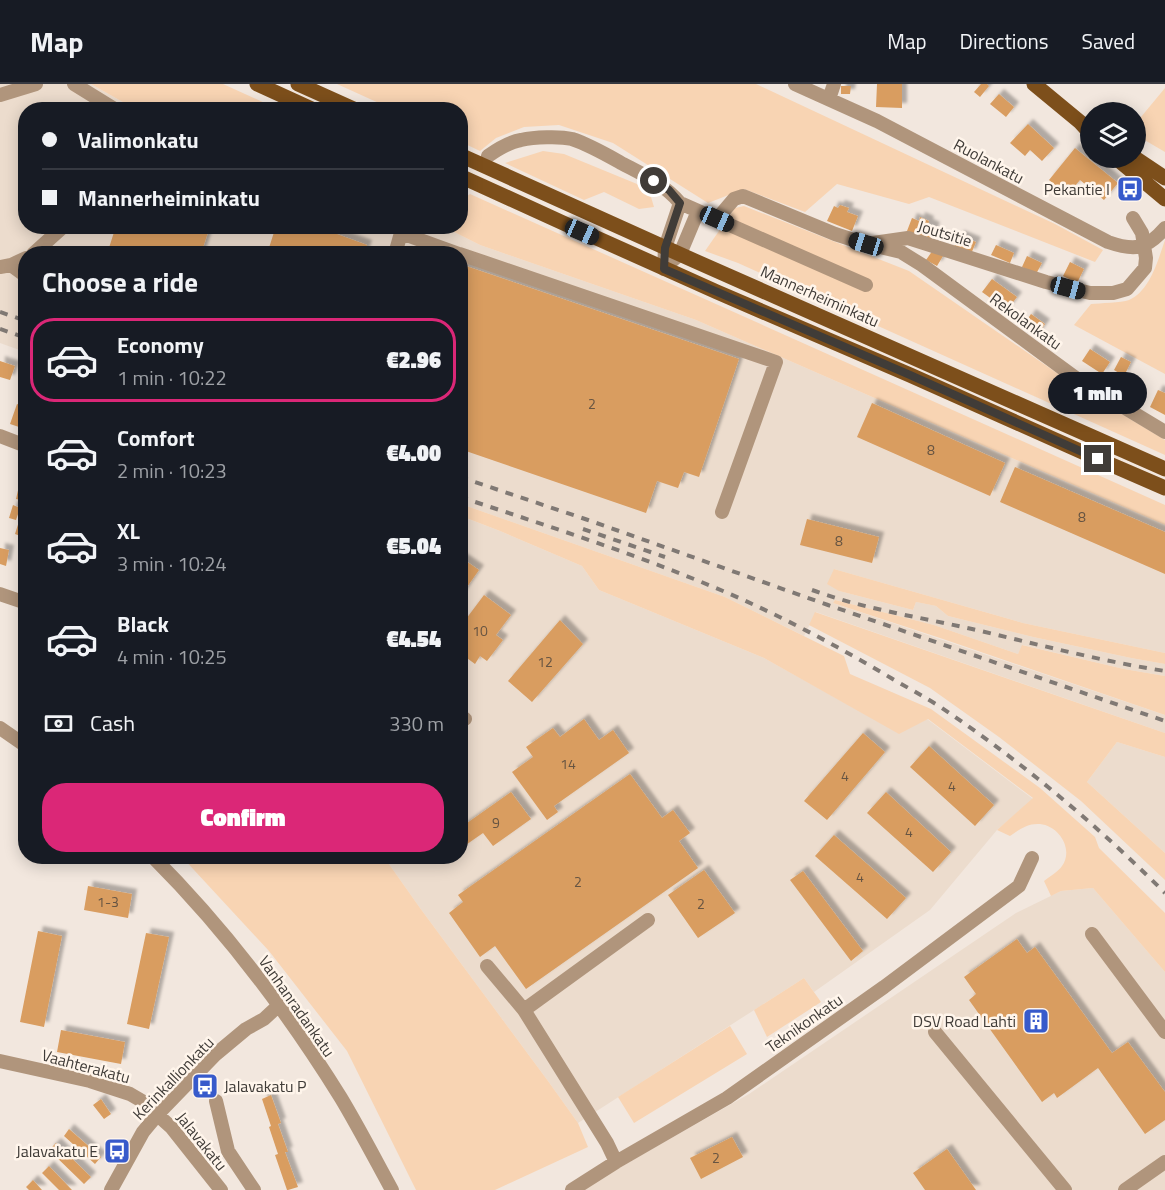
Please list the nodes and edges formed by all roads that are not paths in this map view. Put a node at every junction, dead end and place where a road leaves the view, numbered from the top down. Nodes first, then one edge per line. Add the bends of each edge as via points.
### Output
1 (36, 84) edge
2 (74, 84) edge
3 (257, 84) edge
4 (298, 84) edge
5 (795, 84) edge
6 (834, 84) edge
7 (1034, 84) edge
8 (0, 95) edge
9 (829, 99) junction
10 (103, 102) edge
11 (296, 102) edge
12 (338, 102) edge
13 (1080, 122) edge
14 (488, 156) dead end
15 (468, 159) edge
16 (1146, 165) edge
17 (1128, 168) edge
18 (1165, 178) edge
19 (468, 180) edge
20 (1165, 199) edge
21 (680, 203) junction
22 (698, 211) junction
23 (1133, 218) dead end
24 (717, 219) junction
25 (1165, 228) edge
26 (55, 234) edge
27 (410, 234) edge
28 (866, 244) junction
29 (1145, 245) junction
30 (42, 246) edge
31 (440, 246) edge
32 (665, 248) junction
33 (680, 254) junction
34 (468, 257) edge
35 (664, 269) junction
36 (866, 285) dead end
37 (1165, 432) edge
38 (0, 436) edge
39 (18, 444) edge
40 (1165, 469) edge
41 (1165, 488) edge
42 (722, 512) dead end
43 (0, 594) edge
44 (18, 600) edge
45 (0, 728) edge
46 (18, 740) edge
47 (1032, 858) dead end
48 (159, 864) edge
49 (648, 920) dead end
50 (1092, 934) dead end
51 (487, 966) dead end
52 (279, 1005) junction
53 (524, 1010) junction
54 (935, 1032) dead end
55 (1165, 1032) edge
56 (0, 1061) edge
57 (216, 1101) dead end
58 (158, 1114) junction
59 (616, 1162) junction
60 (1165, 1162) edge
61 (111, 1190) edge
62 (221, 1190) edge
63 (254, 1190) edge
64 (392, 1190) edge
65 (572, 1190) edge
66 (1065, 1190) edge
67 (1125, 1190) edge

1 - 8 street
2 - 10 street
3 - 11 main road
4 - 12 main road
5 - 9 street, Ruolankatu
6 - 9 street
7 - 13 main road
9 - 29 street, Ruolankatu via 1107,242 1127,247
14 - 21 street via 521,140 571,139 639,172 669,190
15 - 32 main road, Mannerheiminkatu
16 - 18 main road
17 - 20 main road
19 - 35 main road
21 - 22 street
21 - 32 street
22 - 24 street
22 - 33 street
23 - 29 street
24 - 28 street, Joutsitie via 734,199 743,196
24 - 36 street
25 - 29 street
26 - 30 street
27 - 31 street
28 - 29 street, Joutsitie via 908,238 1090,293 1127,289 1145,268
28 - 37 street, Rekolankatu via 901,252 922,265 1077,379
32 - 33 main road, Mannerheiminkatu
32 - 35 street
33 - 35 street
33 - 40 main road, Mannerheiminkatu
34 - 42 street via 776,362
35 - 41 main road
38 - 39 street
43 - 44 street
45 - 46 street
47 - 59 street, Teknikonkatu via 1018,886 893,980 727,1098
48 - 52 street, Vanhanradankatu via 217,927
49 - 53 street
50 - 55 street
51 - 53 street
52 - 58 street, Kerinkallionkatu via 216,1054
52 - 64 street, Vanhanradankatu via 341,1098
53 - 59 street
54 - 66 street
56 - 58 street, Vaahterakatu via 115,1089
57 - 63 street via 228,1151
58 - 61 street, Kerinkallionkatu via 143,1132
58 - 62 street, Jalavakatu
59 - 65 street, Teknikonkatu
60 - 67 street

